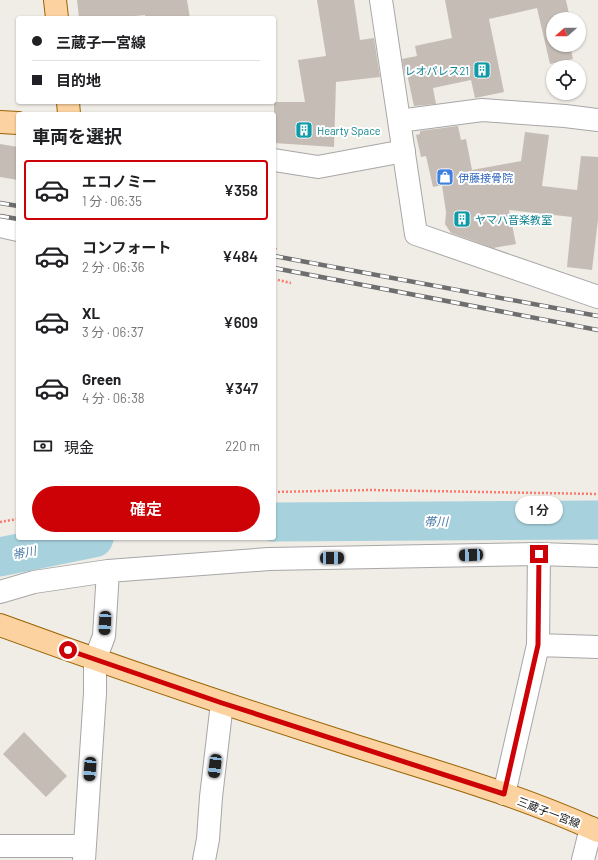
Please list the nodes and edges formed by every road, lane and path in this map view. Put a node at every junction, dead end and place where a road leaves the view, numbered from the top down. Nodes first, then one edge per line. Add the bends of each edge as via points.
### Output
1 (55, 0) edge
2 (382, 0) edge
3 (57, 16) edge
4 (598, 120) edge
5 (400, 121) junction
6 (0, 122) edge
7 (16, 123) edge
8 (404, 151) junction
9 (276, 160) edge
10 (0, 226) edge
11 (16, 230) edge
12 (276, 280) edge
13 (290, 283) dead end
14 (598, 297) edge
15 (276, 492) edge
16 (598, 494) edge
17 (16, 519) edge
18 (0, 522) edge
19 (539, 554) junction
20 (598, 556) edge
21 (108, 571) junction
22 (0, 592) edge
23 (0, 625) edge
24 (538, 645) junction
25 (598, 647) edge
26 (95, 660) junction
27 (222, 703) junction
28 (504, 794) junction
29 (594, 830) edge
30 (0, 846) edge
31 (84, 853) edge
32 (204, 860) edge
33 (583, 860) edge

1 - 3 main road
2 - 5 street
4 - 5 street via 482,110
5 - 8 street
6 - 7 main road
8 - 9 street via 318,167
8 - 14 street via 416,234
10 - 11 street
12 - 13 path
15 - 16 path via 370,490
17 - 18 path
19 - 20 street
19 - 21 street via 269,559
19 - 24 street
21 - 22 street via 34,582
21 - 26 street via 104,636
23 - 26 main road, 三蔵子一宮線
24 - 25 street
24 - 28 street
26 - 27 main road, 三蔵子一宮線
26 - 31 street
27 - 28 main road, 三蔵子一宮線
27 - 32 street
28 - 29 main road, 三蔵子一宮線
29 - 33 street
30 - 31 street

